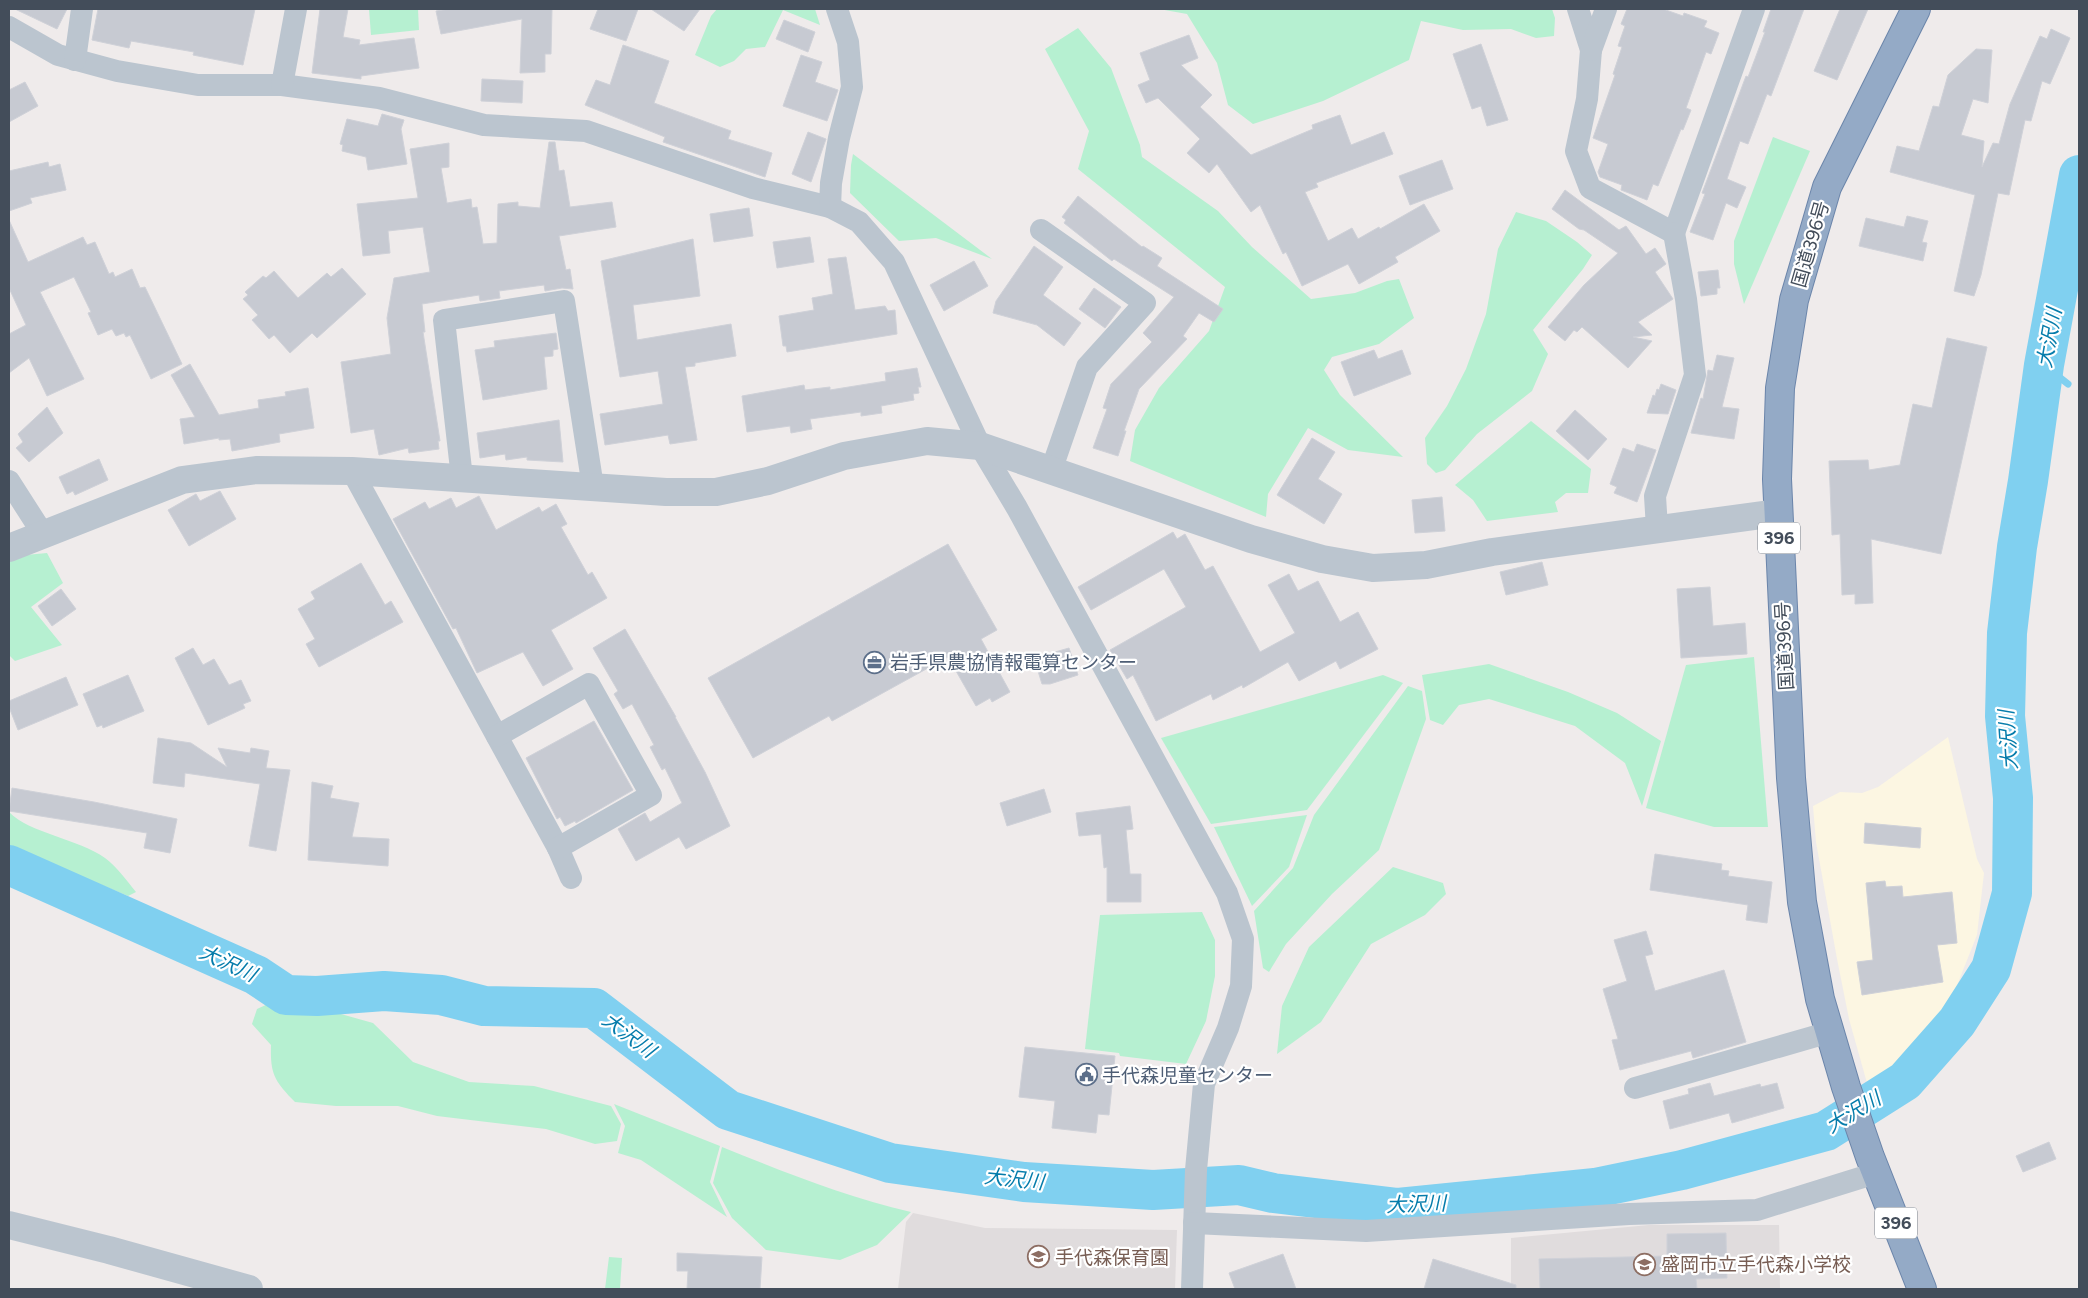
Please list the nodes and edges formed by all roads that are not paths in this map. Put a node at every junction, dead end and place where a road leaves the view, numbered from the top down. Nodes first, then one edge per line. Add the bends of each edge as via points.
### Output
1 (82, 9) edge
2 (296, 9) edge
3 (837, 9) edge
4 (1578, 9) edge
5 (1606, 9) edge
6 (1754, 9) edge
7 (1916, 9) edge
8 (9, 27) edge
9 (1591, 50) junction
10 (75, 60) junction
11 (282, 86) junction
12 (830, 207) junction
13 (1041, 230) dead end
14 (1674, 233) junction
15 (980, 446) junction
16 (1051, 470) junction
17 (352, 471) junction
18 (462, 478) junction
19 (9, 481) edge
20 (593, 487) junction
21 (1777, 513) junction
22 (1657, 528) junction
23 (44, 534) junction
24 (9, 548) edge
25 (497, 736) junction
26 (558, 848) junction
27 (571, 878) dead end
28 (1830, 1032) junction
29 (1635, 1088) dead end
30 (1873, 1165) junction
31 (1194, 1218) junction
32 (9, 1225) edge
33 (249, 1289) edge
34 (1192, 1289) edge
35 (1922, 1289) edge

1 - 10 street
2 - 11 street
3 - 12 street via 848,42 852,87 839,138
4 - 9 street
5 - 9 street
6 - 14 street
7 - 21 highway, 国道396号 / 396 via 1828,187 1794,300 1780,388
8 - 10 street via 58,55
9 - 14 street via 1588,99 1576,151 1590,188
10 - 11 street via 198,85
11 - 12 street via 380,98 484,125 586,131 753,188
12 - 15 street via 860,222 894,262
13 - 16 street via 1145,303 1088,368
14 - 22 street via 1695,375 1655,496
15 - 16 street
15 - 20 street via 927,441 844,456 768,481 716,492
15 - 31 street via 1227,893 1244,938 1241,986 1228,1028 1204,1084
16 - 22 street via 1251,539 1322,559 1373,568 1426,565
17 - 18 street
17 - 23 street via 256,470 182,480
17 - 25 street
18 - 20 street
18 - 20 street via 444,320 564,301
19 - 23 street
21 - 22 street
21 - 28 highway, 国道396号 / 396 via 1791,778 1802,902 1820,999
23 - 24 street
25 - 26 street
25 - 26 street via 589,684 651,795
26 - 27 street
28 - 29 street
28 - 30 highway, 国道396号 / 396
30 - 31 street via 1757,1210 1629,1214 1366,1231
30 - 35 highway, 国道396号 / 396
31 - 34 street
32 - 33 street

